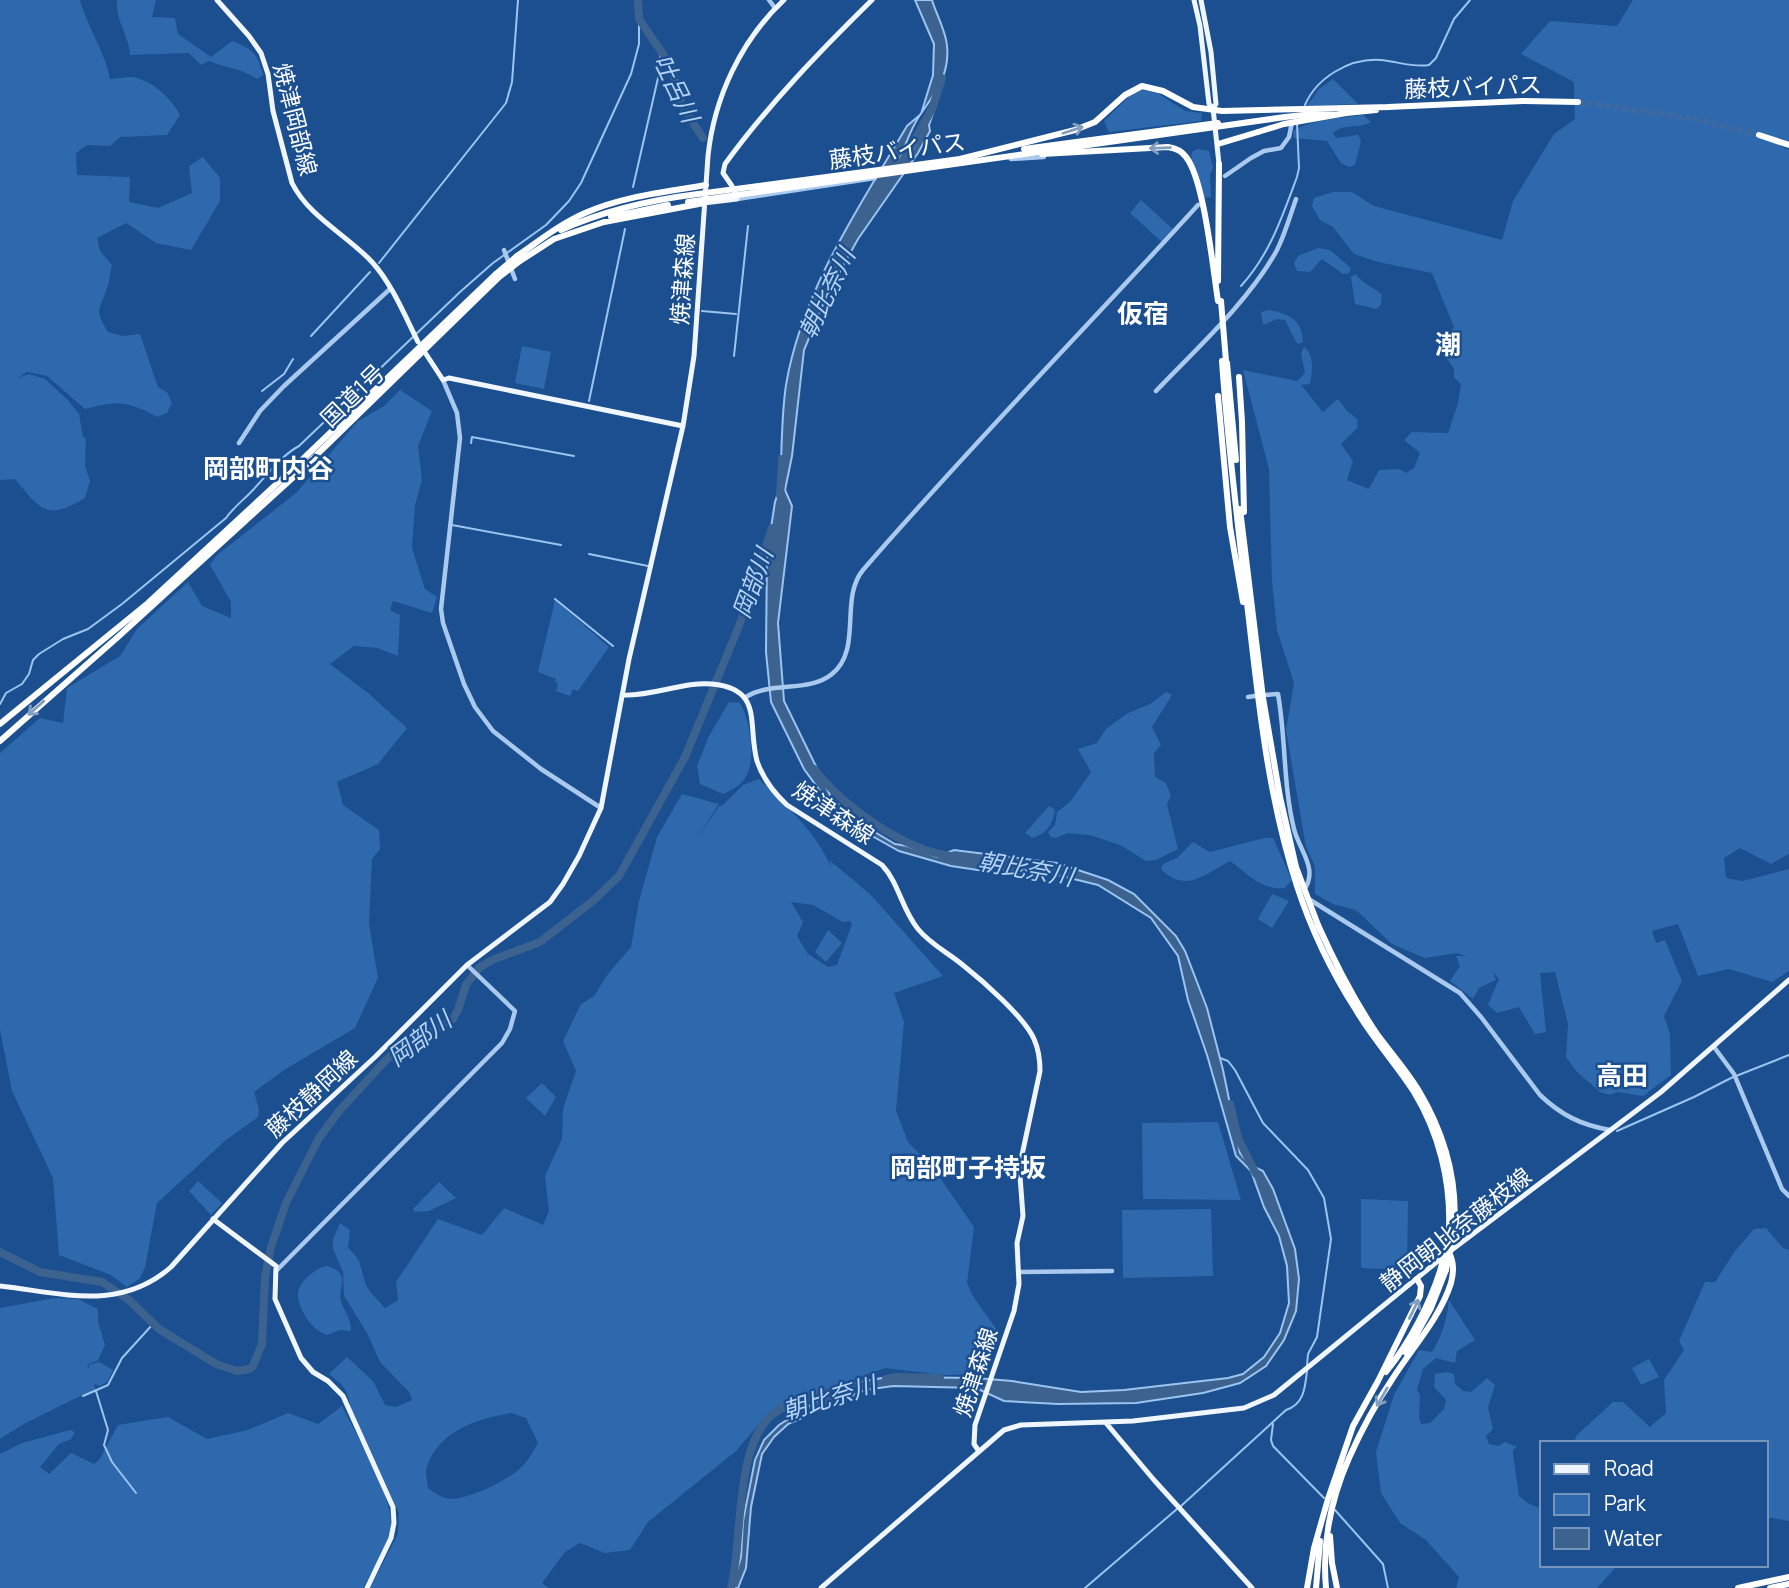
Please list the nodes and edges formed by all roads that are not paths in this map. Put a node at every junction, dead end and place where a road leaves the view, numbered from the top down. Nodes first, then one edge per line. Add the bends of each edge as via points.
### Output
1 (217, 0) edge
2 (769, 0) edge
3 (784, 0) edge
4 (872, 0) edge
5 (1194, 0) edge
6 (1201, 0) edge
7 (775, 8) junction
8 (1578, 102) tunnel mouth
9 (1391, 107) junction
10 (1213, 108) junction
11 (1289, 119) junction
12 (1759, 135) tunnel mouth
13 (1218, 144) junction
14 (1789, 145) edge
15 (1066, 155) dead end
16 (1002, 156) junction
17 (960, 159) junction
18 (1219, 164) junction
19 (1225, 176) dead end
20 (706, 185) junction
21 (737, 199) junction
22 (1296, 199) dead end
23 (704, 204) junction
24 (1198, 205) dead end
25 (554, 239) junction
26 (504, 250) dead end
27 (520, 256) junction
28 (497, 276) junction
29 (515, 279) dead end
30 (390, 289) junction
31 (1219, 301) junction
32 (418, 342) dead end
33 (426, 354) dead end
34 (1224, 361) junction
35 (1239, 377) dead end
36 (443, 380) junction
37 (1156, 391) dead end
38 (1218, 396) dead end
39 (682, 425) junction
40 (239, 443) dead end
41 (1245, 555) junction
42 (1252, 645) junction
43 (622, 695) junction
44 (1265, 695) dead end
45 (746, 697) junction
46 (0, 724) edge
47 (0, 741) edge
48 (601, 808) junction
49 (1294, 867) junction
50 (469, 967) junction
51 (1789, 980) edge
52 (1714, 1047) junction
53 (1611, 1130) junction
54 (1789, 1196) edge
55 (213, 1219) junction
56 (1449, 1252) junction
57 (275, 1267) junction
58 (1444, 1269) junction
59 (1112, 1271) dead end
60 (1018, 1272) junction
61 (1417, 1279) junction
62 (0, 1286) edge
63 (1392, 1379) junction
64 (1378, 1381) junction
65 (1106, 1423) junction
66 (978, 1450) junction
67 (1331, 1500) junction
68 (1325, 1523) junction
69 (1789, 1577) edge
70 (1789, 1584) edge
71 (367, 1588) edge
72 (821, 1588) edge
73 (1252, 1588) edge
74 (1307, 1588) edge
75 (1316, 1588) edge
76 (1326, 1588) edge
77 (1337, 1588) edge
78 (1738, 1588) edge
79 (1770, 1588) edge

1 - 30 main road, 焼津岡部線 via 261,53 298,194 373,263
2 - 7 street
3 - 7 main road
4 - 21 main road via 758,119 724,164 723,173
5 - 10 main road
6 - 10 main road via 1211,52
7 - 20 main road via 744,51 718,104
8 - 9 highway, 藤枝バイパス
9 - 10 highway
9 - 11 highway, 藤枝バイパス, bridge
9 - 13 highway, bridge via 1284,124
10 - 13 main road
17 -> 10 highway via 1076,130 1101,118 1138,88 1153,87 1193,107
11 - 16 highway, 藤枝バイパス, bridge
11 - 17 highway, 藤枝バイパス, bridge via 1126,134
11 - 19 street via 1289,137 1281,148 1264,151
12 - 14 highway
13 - 18 main road
15 - 21 street, bridge via 978,161
16 - 25 highway, 藤枝バイパス, bridge via 635,210
31 -> 16 highway, bridge via 1193,169 1181,152 1167,147
17 - 27 highway, 藤枝バイパス, bridge via 645,202 558,231
18 - 31 highway
18 - 31 highway
20 - 23 main road
20 - 27 highway, 国道1号 via 623,200 584,213 547,233
21 - 23 main road, 焼津森線
22 - 37 street via 1266,266 1214,331
23 - 25 highway, 国道1号 via 631,216
23 - 39 main road, 焼津森線 via 694,356
24 - 45 street via 859,576 848,646 835,672 822,681
25 - 27 highway, 国道1号
26 - 29 street
27 - 28 highway, 国道1号, bridge
28 - 46 highway, 国道1号 via 148,603
28 -> 47 highway, 国道1号 via 299,471
30 - 32 main road, 焼津岡部線
30 - 40 street via 284,386
31 - 34 highway, bridge
33 - 36 main road
34 - 41 highway
34 - 42 highway
35 - 41 highway
36 - 39 main road
36 - 48 street via 457,413 460,438 441,616 464,684 485,722 538,767
38 - 42 highway via 1230,527
39 - 43 main road, 焼津森線
41 - 49 highway via 1263,698
42 - 49 highway via 1273,785
43 - 45 main road via 712,684 734,688
43 - 48 main road, 藤枝静岡線
44 - 53 street via 1278,694 1291,814 1311,874 1301,894 1460,993 1551,1105 1577,1122
45 - 60 main road, 焼津森線 via 757,761 776,795 881,864 918,930 974,974 1035,1040 1040,1071 1021,1155 1024,1205
48 - 50 main road, 藤枝静岡線 via 555,895
49 - 58 highway, bridge via 1315,927 1361,1009 1408,1075 1442,1148 1452,1229
50 - 55 main road, 藤枝静岡線 via 282,1143
50 - 57 street via 515,1011 498,1049
51 - 52 main road, 静岡朝比奈藤枝線
52 - 53 main road, 静岡朝比奈藤枝線
52 - 54 street via 1734,1074 1782,1189
53 - 56 main road, 静岡朝比奈藤枝線
55 - 57 main road
55 - 62 main road, 藤枝静岡線 via 163,1273 128,1292 88,1295
56 - 61 main road, 静岡朝比奈藤枝線
56 - 63 highway via 1454,1266 1448,1290
57 - 71 main road via 275,1299 301,1358 343,1396 393,1507 391,1538
58 - 63 highway via 1431,1308
58 - 64 highway via 1421,1316
59 - 60 street
60 - 66 main road, 焼津森線 via 1016,1304 974,1433
64 -> 61 highway via 1420,1296
61 - 65 main road, 静岡朝比奈藤枝線 via 1274,1395 1244,1408
63 -> 67 highway via 1349,1456
64 - 67 highway via 1353,1426
65 - 66 main road, 焼津森線 via 1021,1425 998,1434
65 - 73 main road
66 - 72 main road
67 - 68 highway
68 - 74 highway
68 - 75 highway
68 - 76 highway
68 - 77 highway
69 - 78 highway
70 - 79 highway

